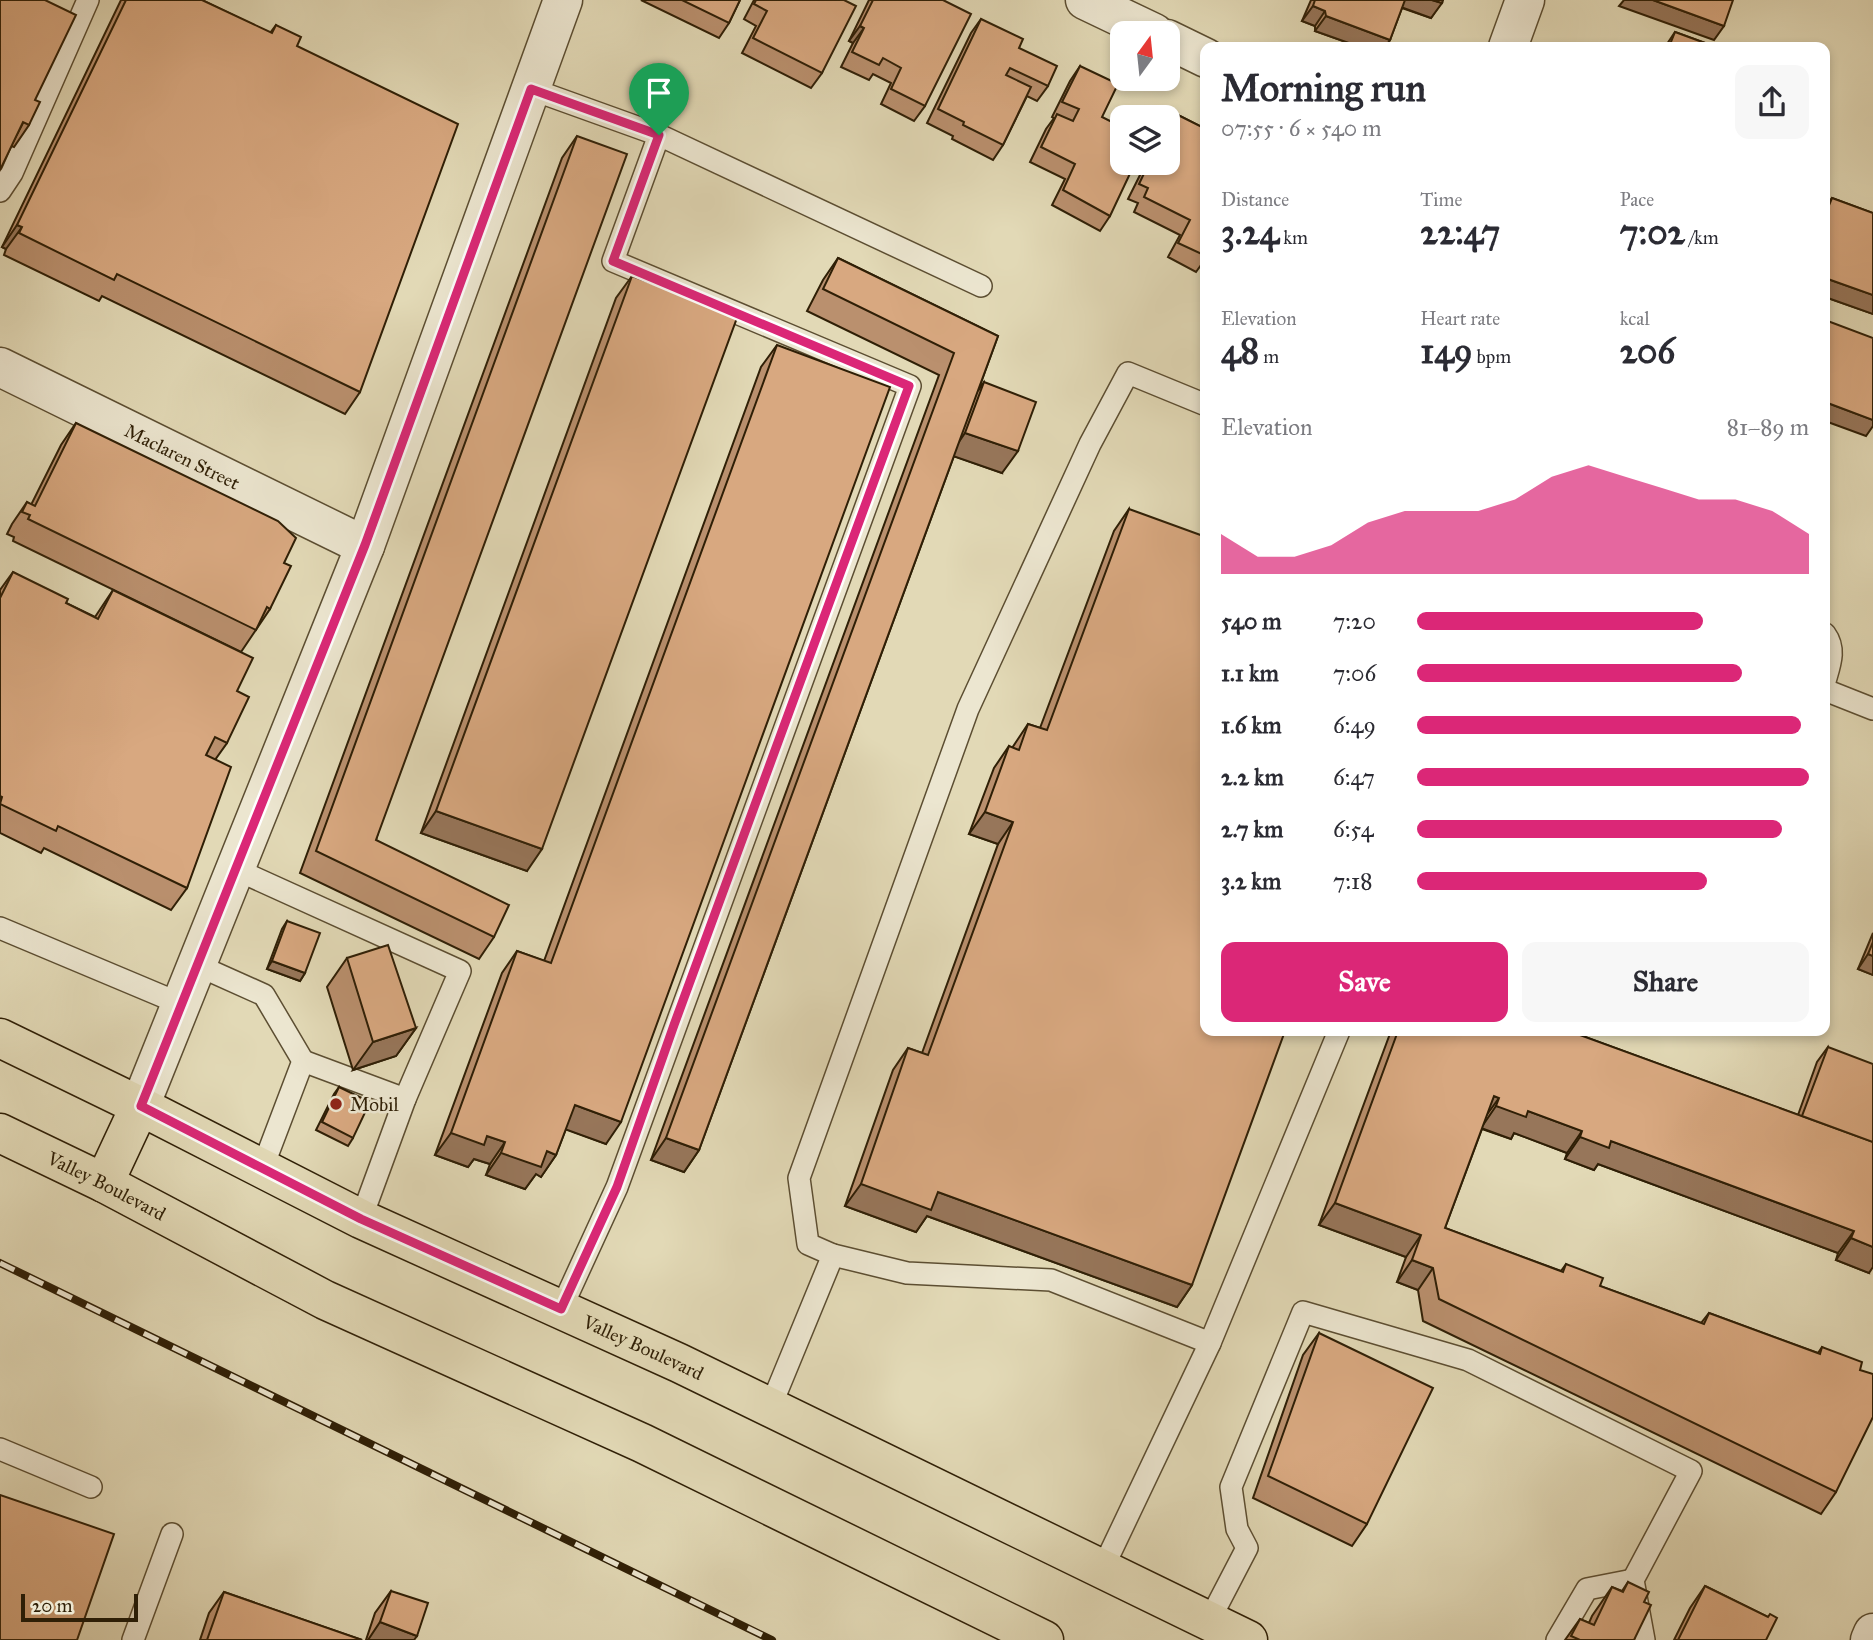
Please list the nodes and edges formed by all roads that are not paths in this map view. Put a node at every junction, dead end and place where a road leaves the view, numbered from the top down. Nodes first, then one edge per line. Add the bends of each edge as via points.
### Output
1 (88, 0) edge
2 (563, 0) edge
3 (1085, 0) edge
4 (1525, 0) edge
5 (1129, 21) edge
6 (1510, 42) edge
7 (1180, 46) edge
8 (1200, 55) edge
9 (531, 89) junction
10 (659, 135) junction
11 (0, 191) edge
12 (981, 286) dead end
13 (0, 366) edge
14 (1200, 403) edge
15 (365, 545) junction
16 (1830, 642) edge
17 (1830, 666) edge
18 (1830, 692) edge
19 (1873, 709) edge
20 (235, 869) junction
21 (0, 928) edge
22 (197, 965) junction
23 (181, 1004) junction
24 (1337, 1036) edge
25 (0, 1038) edge
26 (303, 1060) junction
27 (405, 1099) junction
28 (141, 1106) junction
29 (0, 1133) edge
30 (262, 1169) junction
31 (104, 1183) junction
32 (361, 1219) junction
33 (833, 1255) junction
34 (561, 1309) junction
35 (1210, 1343) junction
36 (770, 1408) junction
37 (0, 1450) edge
38 (91, 1487) dead end
39 (172, 1534) dead end
40 (1101, 1570) junction
41 (1633, 1580) junction
42 (1209, 1621) junction
43 (1873, 1633) edge
44 (133, 1640) edge
45 (1044, 1640) edge
46 (1248, 1640) edge
47 (1557, 1640) edge
48 (1644, 1640) edge
49 (1870, 1640) edge

1 - 11 lane
2 - 9 street
3 - 5 street
4 - 6 street
7 - 8 street
9 - 10 lane
9 - 15 street
10 - 12 lane
10 - 34 lane via 613,261 909,386 617,1187
13 - 15 street, Maclaren Street
14 - 33 lane via 1128,373 1090,444 968,709 799,1178 808,1244
15 - 20 street
16 - 17 lane
18 - 19 lane
20 - 22 street
20 - 27 lane via 460,971
21 - 23 lane
22 - 23 street
22 - 26 lane via 264,995
23 - 28 street
24 - 35 lane
25 - 28 main road, Valley Boulevard
26 - 27 lane
26 - 30 lane
27 - 32 lane
28 - 30 main road, Valley Boulevard
28 - 31 main road
29 - 31 main road, Valley Boulevard
30 - 32 main road, Valley Boulevard
31 - 45 main road, Valley Boulevard via 325,1300 642,1443
32 - 34 main road, Valley Boulevard
33 - 35 lane via 907,1273 1051,1280
33 - 36 lane
34 - 36 main road, Valley Boulevard
35 - 40 lane
36 - 40 main road, Valley Boulevard
37 - 38 lane
39 - 44 lane
40 - 42 main road, Valley Boulevard
41 - 42 lane via 1691,1471 1468,1360 1303,1312 1231,1487 1237,1529 1247,1548
41 - 47 lane via 1587,1589
41 - 48 lane
42 - 46 main road, Valley Boulevard
43 - 49 street

